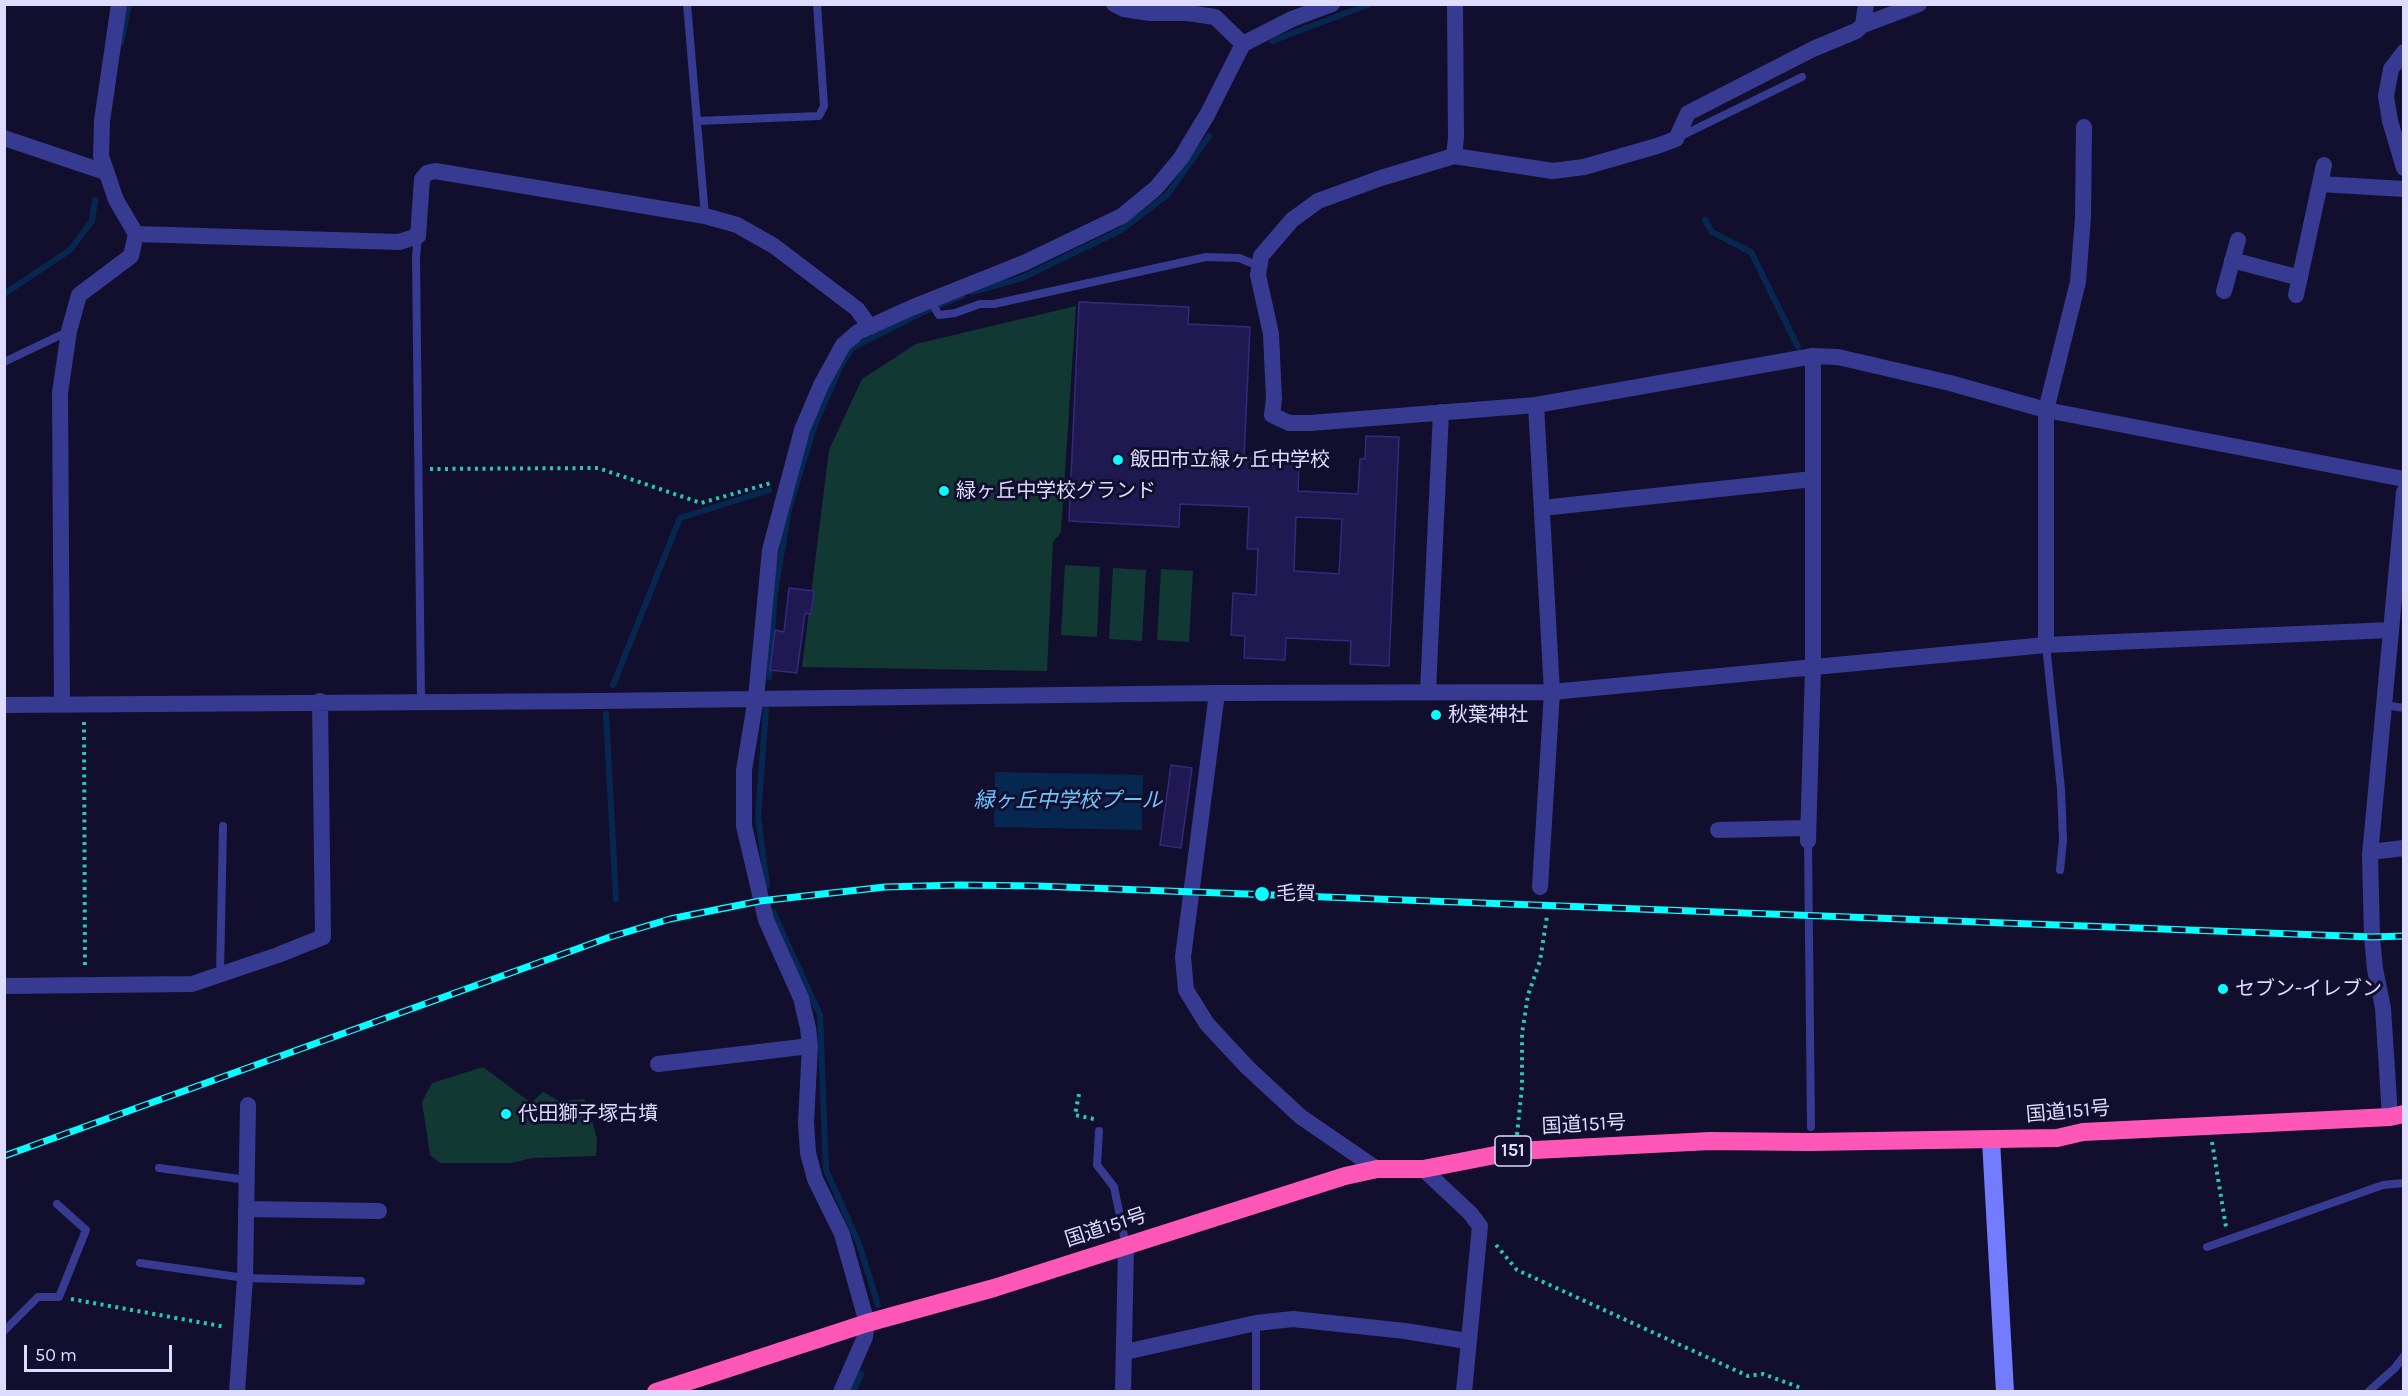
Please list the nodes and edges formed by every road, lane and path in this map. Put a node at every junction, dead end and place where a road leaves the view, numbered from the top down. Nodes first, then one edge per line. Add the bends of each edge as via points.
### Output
1 (119, 4) edge
2 (687, 4) edge
3 (817, 4) edge
4 (1114, 4) edge
5 (1332, 4) edge
6 (1455, 4) edge
7 (1866, 4) edge
8 (1919, 4) edge
9 (1215, 11) edge
10 (1863, 25) junction
11 (1243, 44) junction
12 (2403, 52) edge
13 (1802, 77) dead end
14 (697, 121) junction
15 (2084, 127) dead end
16 (4, 138) edge
17 (1676, 139) junction
18 (1454, 156) junction
19 (2324, 165) dead end
20 (2403, 168) edge
21 (105, 172) junction
22 (2320, 184) junction
23 (2403, 189) edge
24 (705, 216) junction
25 (136, 234) junction
26 (418, 236) junction
27 (2238, 240) dead end
28 (2232, 260) junction
29 (1259, 266) junction
30 (2224, 291) dead end
31 (930, 301) junction
32 (870, 327) junction
33 (69, 331) junction
34 (1813, 356) junction
35 (4, 362) edge
36 (1536, 405) junction
37 (2046, 410) junction
38 (1441, 412) junction
39 (417, 469) junction
40 (789, 478) junction
41 (1813, 479) junction
42 (2403, 479) edge
43 (2403, 492) edge
44 (1542, 508) junction
45 (2391, 630) junction
46 (2046, 645) junction
47 (1813, 668) junction
48 (1428, 691) junction
49 (1552, 692) junction
50 (1216, 693) junction
51 (756, 698) junction
52 (320, 701) junction
53 (421, 701) junction
54 (62, 704) junction
55 (84, 704) junction
56 (4, 705) edge
57 (2384, 705) junction
58 (2403, 708) edge
59 (223, 826) dead end
60 (1718, 830) dead end
61 (1807, 835) junction
62 (2403, 848) edge
63 (2370, 852) junction
64 (2060, 870) dead end
65 (1540, 887) dead end
66 (1547, 916) dead end
67 (220, 974) junction
68 (85, 985) junction
69 (4, 986) edge
70 (810, 1046) junction
71 (658, 1064) dead end
72 (1079, 1094) dead end
73 (248, 1105) dead end
74 (2397, 1115) edge
75 (1811, 1127) dead end
76 (1099, 1131) joint
77 (2211, 1138) dead end
78 (1991, 1140) junction
79 (1516, 1150) junction
80 (159, 1168) dead end
81 (1377, 1169) junction
82 (1423, 1169) junction
83 (247, 1180) junction
84 (2403, 1183) edge
85 (57, 1204) dead end
86 (246, 1209) junction
87 (379, 1212) dead end
88 (1480, 1226) junction
89 (2229, 1239) junction
90 (1126, 1246) junction
91 (2207, 1247) dead end
92 (140, 1263) dead end
93 (245, 1278) junction
94 (361, 1281) dead end
95 (59, 1297) junction
96 (867, 1323) junction
97 (1256, 1323) junction
98 (242, 1330) junction
99 (4, 1331) edge
100 (1467, 1341) junction
101 (1125, 1352) junction
102 (2403, 1356) edge
103 (1801, 1388) dead end
104 (237, 1392) edge
105 (656, 1392) edge
106 (841, 1392) edge
107 (1123, 1392) edge
108 (1256, 1392) edge
109 (1464, 1392) edge
110 (2005, 1392) edge
111 (2368, 1392) edge

1 - 21 street via 102,121 101,156
2 - 14 lane
3 - 14 lane via 824,106 819,116
4 - 9 street via 1150,13
5 - 11 street
6 - 18 street
7 - 10 street
8 - 10 street
9 - 11 street
10 - 17 street via 1688,113
11 - 31 street via 1181,158 1156,188 1122,216 1024,263
12 - 20 street via 2391,69 2386,96
13 - 17 lane
14 - 24 lane
15 - 37 street via 2078,282
16 - 21 street
17 - 18 street via 1584,167 1553,171
18 - 29 street via 1318,201 1279,234
19 - 22 street
21 - 25 street
22 - 23 street
22 - 28 street via 2298,286
24 - 26 street via 435,171 422,180
24 - 32 street via 737,225 774,246 857,309
25 - 26 street via 399,243
25 - 33 street via 131,256 79,295
26 - 39 lane
27 - 28 street
28 - 30 street
29 - 31 lane via 1239,258 1206,256 980,304 955,314 939,315
29 - 38 street via 1271,334 1272,415 1289,423 1310,423
31 - 32 street
32 - 40 street via 843,345 821,385 802,430
33 - 35 lane
33 - 54 street via 60,393
34 - 36 street
34 - 37 street via 1849,360 1950,383
34 - 41 street
36 - 38 street
36 - 44 street
37 - 42 street
37 - 46 street
38 - 48 street
39 - 40 path via 598,468 701,503
39 - 53 lane
40 - 51 street via 770,550
41 - 44 street
41 - 47 street
43 - 45 street
44 - 49 street
45 - 46 street
45 - 57 street
46 - 47 street
46 - 64 lane via 2061,789
47 - 49 street
47 - 61 street
48 - 49 street
48 - 50 street
49 - 65 street
50 - 51 street
50 - 81 street via 1183,957 1186,990 1207,1023 1248,1068 1301,1117
51 - 53 street
51 - 70 street via 744,770 744,826 766,920 801,998
52 - 53 street
52 - 55 street
52 - 67 street via 323,937
54 - 55 street
54 - 56 street
55 - 68 path
57 - 58 lane
57 - 63 street
59 - 67 lane
60 - 61 street
61 - 75 lane
62 - 63 street
63 - 74 street via 2374,969
66 - 79 path via 1522,1034
67 - 68 street via 192,984
68 - 69 street
70 - 71 street
70 - 96 street via 808,1153 815,1179 845,1244
72 - 76 path via 1075,1115 1101,1120
73 - 83 street
74 - 78 highway, 国道151号 / 151
76 - 90 lane via 1097,1165 1114,1186
77 - 89 path
78 - 79 highway, 国道151号 / 151 via 1710,1141
78 - 110 street
79 - 82 highway, 国道151号 / 151
80 - 83 lane
81 - 82 highway, 国道151号 / 151
81 - 90 highway, 国道151号 / 151
82 - 88 street
83 - 86 street
84 - 89 lane via 2383,1185
85 - 95 lane via 86,1230
86 - 87 street
86 - 93 street
88 - 100 street
88 - 103 path via 1517,1270 1749,1376 1763,1374
89 - 91 lane
90 - 96 highway, 国道151号 / 151
90 - 101 street
92 - 93 lane
93 - 94 lane
93 - 98 street
95 - 98 path
95 - 99 lane via 38,1297
96 - 105 highway, 国道151号 / 151
96 - 106 street via 865,1337
97 - 100 street via 1293,1319 1337,1322
97 - 101 street
97 - 108 lane
98 - 104 street
100 - 109 street
101 - 107 street
102 - 111 lane via 2396,1368

